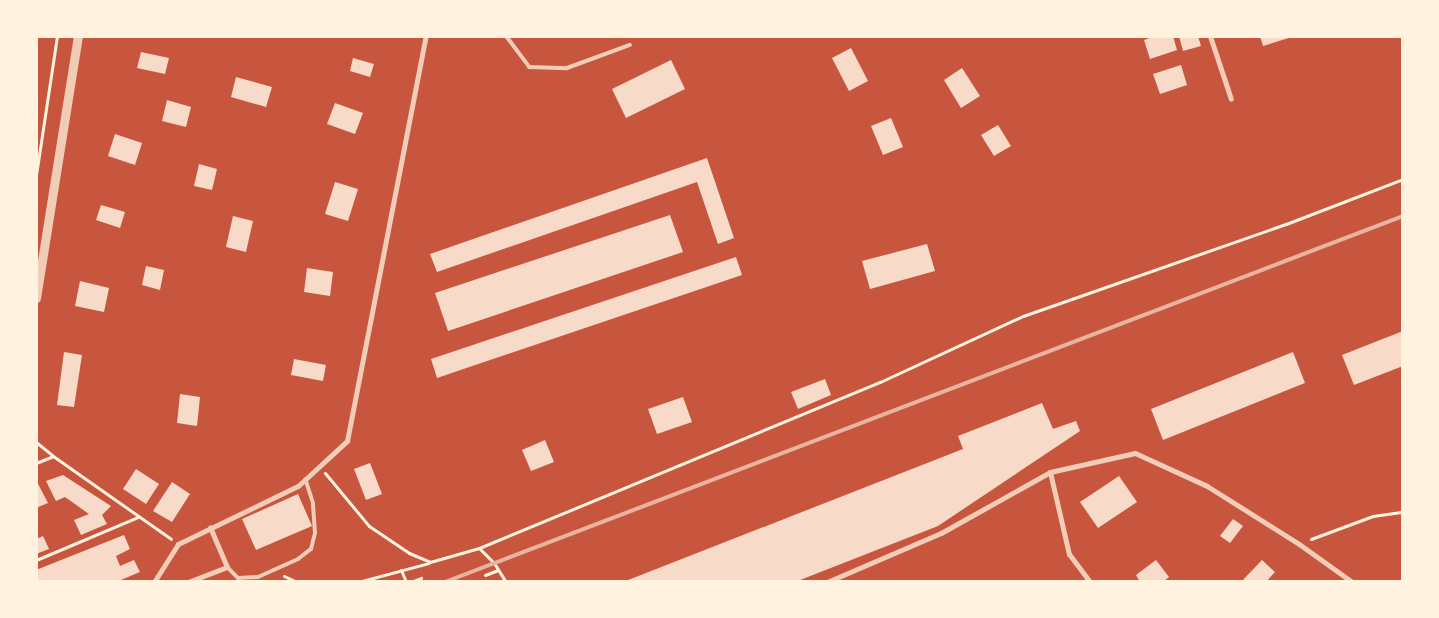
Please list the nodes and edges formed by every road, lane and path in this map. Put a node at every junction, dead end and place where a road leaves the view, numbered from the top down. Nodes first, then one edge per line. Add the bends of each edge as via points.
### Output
1 (57, 36) edge
2 (78, 36) edge
3 (426, 36) edge
4 (506, 36) edge
5 (1210, 36) edge
6 (630, 45) dead end
7 (1231, 99) dead end
8 (36, 175) edge
9 (1403, 179) edge
10 (39, 264) edge
11 (36, 298) edge
12 (36, 442) edge
13 (53, 456) junction
14 (36, 463) edge
15 (320, 466) junction
16 (1050, 472) junction
17 (305, 479) junction
18 (1403, 512) edge
19 (139, 517) junction
20 (210, 527) junction
21 (178, 544) junction
22 (1299, 544) junction
23 (479, 548) junction
24 (36, 560) edge
25 (430, 562) junction
26 (226, 567) junction
27 (401, 570) junction
28 (498, 570) junction
29 (485, 575) dead end
30 (421, 578) dead end
31 (154, 582) edge
32 (188, 582) edge
33 (358, 582) edge
34 (406, 582) edge
35 (411, 582) edge
36 (506, 582) edge
37 (827, 582) edge
38 (1090, 582) edge
39 (1352, 582) edge

1 - 8 path
2 - 10 street
3 - 15 street via 347,441
4 - 6 lane via 529,67 567,68
5 - 7 street
9 - 23 path via 1286,224 1023,316 880,382
10 - 11 street
12 - 13 path
13 - 14 path
13 - 19 path
15 - 17 street
15 - 25 path via 369,526 409,553
16 - 22 street via 1135,454 1207,486
16 - 37 street via 941,533
16 - 38 street via 1069,554
17 - 20 street via 298,486
17 - 26 lane via 314,502 315,533 311,549 298,559 258,577 238,578
18 - 22 path via 1373,516
19 - 21 path
19 - 24 path
20 - 21 street
20 - 26 street
21 - 31 street
22 - 39 street
23 - 25 path
23 - 28 path
25 - 27 path
26 - 32 street
27 - 33 path
27 - 34 path
28 - 29 path
28 - 36 path
30 - 35 path

